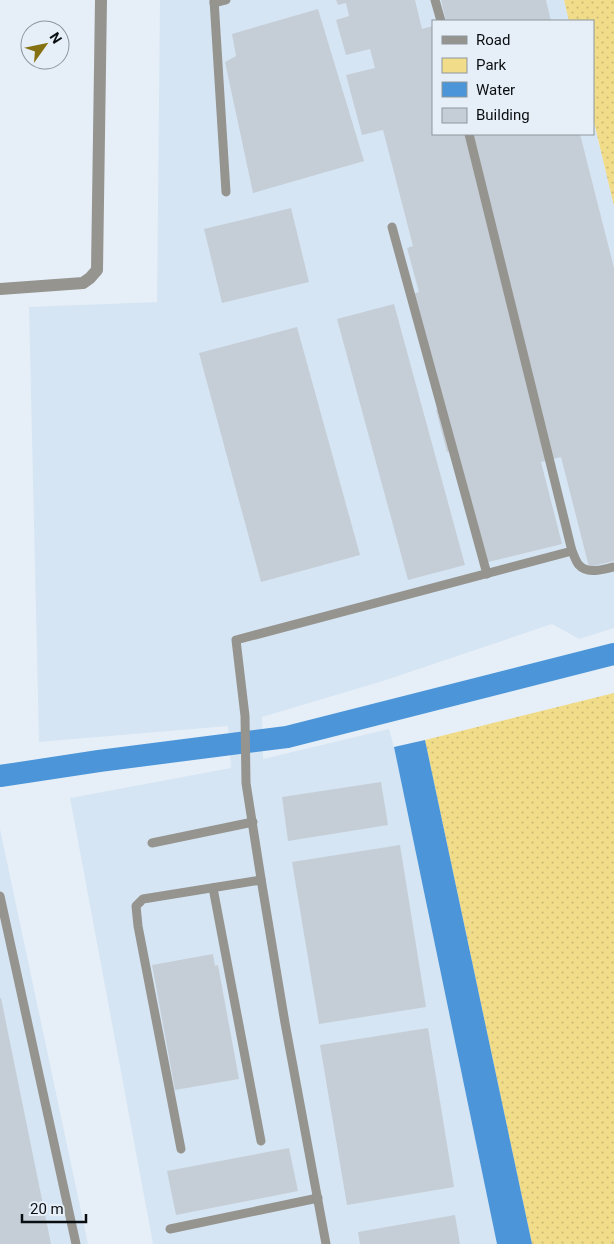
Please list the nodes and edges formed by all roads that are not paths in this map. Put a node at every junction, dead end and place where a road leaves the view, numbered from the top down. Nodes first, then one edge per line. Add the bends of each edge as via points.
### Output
1 (101, 0) edge
2 (226, 0) edge
3 (436, 0) edge
4 (214, 1) edge
5 (441, 20) edge
6 (469, 135) edge
7 (226, 192) dead end
8 (392, 227) dead end
9 (0, 289) edge
10 (572, 551) junction
11 (614, 566) edge
12 (487, 574) junction
13 (253, 822) junction
14 (152, 843) dead end
15 (261, 880) junction
16 (213, 888) junction
17 (0, 896) edge
18 (261, 1141) dead end
19 (181, 1149) dead end
20 (318, 1198) junction
21 (170, 1229) dead end
22 (76, 1244) edge
23 (326, 1244) edge

1 - 9 street via 97,270 83,283
2 - 4 lane
3 - 5 lane
4 - 7 lane
6 - 10 lane
8 - 12 lane
10 - 11 lane via 579,565 587,570 598,571
10 - 12 lane
12 - 13 lane via 236,640 245,716 246,783
13 - 14 lane
13 - 15 lane
15 - 16 lane
15 - 20 lane
16 - 18 lane
16 - 19 lane via 143,899 136,906
17 - 22 lane
20 - 21 lane
20 - 23 lane

